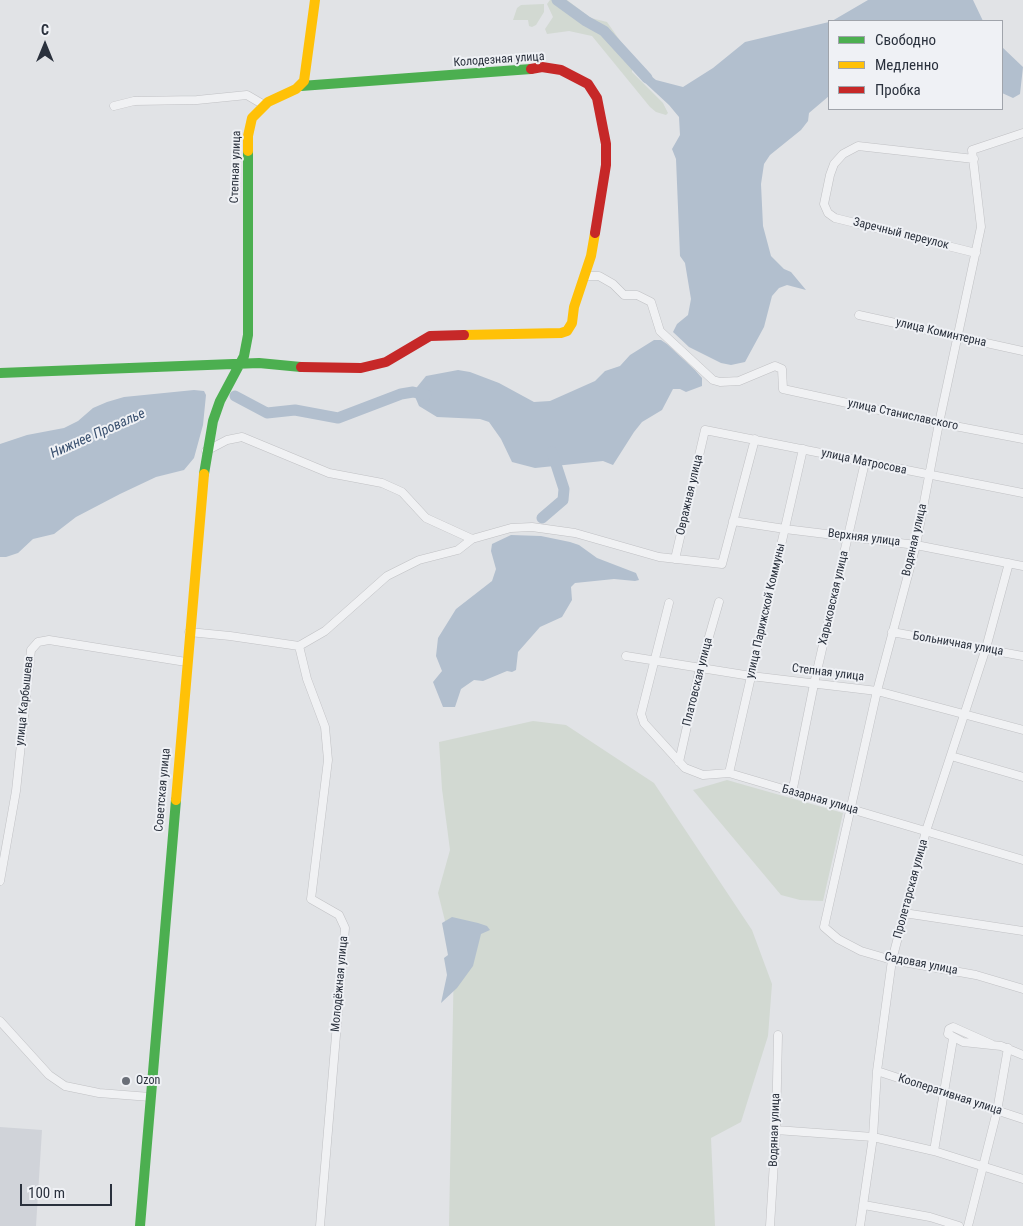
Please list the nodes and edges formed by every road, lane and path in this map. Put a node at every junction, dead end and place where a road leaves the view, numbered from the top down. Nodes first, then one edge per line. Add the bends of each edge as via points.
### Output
1 (315, 0) edge
2 (301, 86) junction
3 (264, 105) junction
4 (114, 106) dead end
5 (1023, 133) edge
6 (974, 159) junction
7 (976, 253) junction
8 (585, 276) junction
9 (859, 315) dead end
10 (959, 337) junction
11 (1023, 352) edge
12 (240, 363) junction
13 (0, 373) edge
14 (939, 423) junction
15 (705, 430) joint
16 (755, 439) junction
17 (1023, 439) edge
18 (803, 449) junction
19 (206, 451) junction
20 (865, 462) junction
21 (929, 475) junction
22 (1023, 493) edge
23 (733, 521) junction
24 (785, 530) junction
25 (849, 536) junction
26 (472, 539) junction
27 (916, 545) junction
28 (675, 559) junction
29 (1009, 563) junction
30 (1023, 566) edge
31 (719, 602) dead end
32 (669, 603) dead end
33 (189, 632) junction
34 (892, 632) junction
35 (299, 646) junction
36 (986, 648) junction
37 (626, 656) dead end
38 (1023, 656) edge
39 (655, 660) junction
40 (186, 662) junction
41 (700, 668) junction
42 (751, 676) junction
43 (814, 684) junction
44 (877, 691) junction
45 (965, 714) junction
46 (1023, 730) edge
47 (951, 756) junction
48 (679, 762) junction
49 (729, 773) junction
50 (1023, 777) edge
51 (792, 793) junction
52 (850, 809) junction
53 (926, 831) junction
54 (1023, 860) edge
55 (0, 881) edge
56 (904, 913) junction
57 (824, 927) joint
58 (1023, 931) edge
59 (892, 960) junction
60 (1023, 989) edge
61 (0, 1021) edge
62 (778, 1035) dead end
63 (1008, 1048) junction
64 (1023, 1056) edge
65 (877, 1071) junction
66 (944, 1094) junction
67 (150, 1097) junction
68 (997, 1111) junction
69 (1023, 1119) edge
70 (776, 1130) junction
71 (872, 1137) junction
72 (934, 1151) junction
73 (983, 1168) junction
74 (1023, 1179) edge
75 (864, 1205) junction
76 (140, 1226) edge
77 (320, 1226) edge
78 (770, 1226) edge
79 (860, 1226) edge
80 (959, 1226) edge
81 (968, 1226) edge

1 - 2 street via 306,72
2 - 3 street, Степная улица
2 - 8 street, Колодезная улица via 542,67 561,70 588,84 597,98 606,155 596,231
3 - 4 street via 247,95
3 - 12 street, Степная улица via 252,118 248,136 248,335
5 - 6 street, Водяная улица via 972,150
6 - 7 street, Водяная улица via 981,216
6 - 7 street, Заречный переулок via 858,146 843,154 834,164 824,204 835,218
7 - 10 street, Водяная улица
8 - 12 street via 572,323 567,331 560,333 430,336 386,362 361,368
8 - 14 street, улица Станиславского via 599,276 624,295 637,294 651,302 660,331 713,380 739,381 775,366 782,369 783,389
9 - 10 street, улица Коминтерна
10 - 11 street, улица Коминтерна
10 - 14 street, Водяная улица
12 - 13 street
12 - 19 street, Советская улица via 220,402
14 - 17 street, улица Станиславского
14 - 21 street, Водяная улица
15 - 16 street, улица Матросова
15 - 28 street, Овражная улица
16 - 18 street, улица Матросова
16 - 23 street
18 - 20 street, улица Матросова
18 - 24 street, улица Парижской Коммуны
19 - 26 street via 227,440 242,437 329,473 382,483 402,492 426,518
19 - 33 street, Советская улица
20 - 21 street, улица Матросова
20 - 25 street, Харьковская улица
21 - 22 street, улица Матросова
21 - 27 street, Водяная улица
23 - 24 street, Верхняя улица
23 - 28 street via 722,564
24 - 25 street, Верхняя улица
24 - 42 street, улица Парижской Коммуны
25 - 27 street, Верхняя улица
25 - 43 street, Харьковская улица
26 - 28 street via 512,528 539,528 575,533 632,551
26 - 35 street via 458,550 419,560 387,576 325,631
27 - 29 street, Верхняя улица
27 - 34 street, Водяная улица
29 - 30 street, Верхняя улица
29 - 36 street, Пролетарская улица
31 - 41 street, Платовская улица
32 - 39 street
33 - 35 street
33 - 40 street, Советская улица
34 - 36 street, Больничная улица
34 - 44 street, Водяная улица
35 - 77 street, Молодёжная улица via 328,743 326,793 311,899 340,915 345,928
36 - 38 street, Больничная улица
36 - 45 street, Пролетарская улица
37 - 39 street, Степная улица
39 - 41 street, Степная улица
39 - 48 street, Базарная улица via 641,714 644,723
40 - 55 street, улица Карбышева via 49,640 38,642 31,650 16,791
40 - 67 street, Советская улица
41 - 42 street, Степная улица
41 - 48 street, Платовская улица
42 - 43 street, Степная улица
42 - 49 street, улица Парижской Коммуны
43 - 44 street, Степная улица
43 - 51 street, Харьковская улица
44 - 45 street, Степная улица
44 - 52 street, Водяная улица
45 - 46 street, Степная улица
45 - 47 street, Пролетарская улица
47 - 50 street
47 - 53 street, Пролетарская улица
48 - 49 street, Базарная улица via 691,772 703,776
49 - 51 street, Базарная улица
51 - 52 street, Базарная улица
52 - 53 street, Базарная улица
52 - 57 street, Водяная улица
53 - 54 street, Базарная улица
53 - 56 street, Пролетарская улица
56 - 58 street
56 - 59 street, Пролетарская улица
57 - 59 street, Садовая улица via 854,947
59 - 60 street, Садовая улица via 976,975
59 - 65 street, Пролетарская улица
61 - 67 street via 50,1075 65,1086 99,1093
62 - 70 street, Водяная улица
63 - 64 street
63 - 66 street via 953,1028 949,1030 948,1034 953,1039
63 - 68 street
65 - 66 street, Кооперативная улица
65 - 71 street, Пролетарская улица
66 - 68 street, Кооперативная улица
66 - 72 street
67 - 76 street, Советская улица
68 - 69 street, Кооперативная улица
68 - 73 street
70 - 71 street
70 - 78 street, Водяная улица
71 - 72 street
71 - 75 street, Пролетарская улица
72 - 73 street
73 - 74 street
73 - 81 street
75 - 79 street, Пролетарская улица
75 - 80 street via 930,1217

